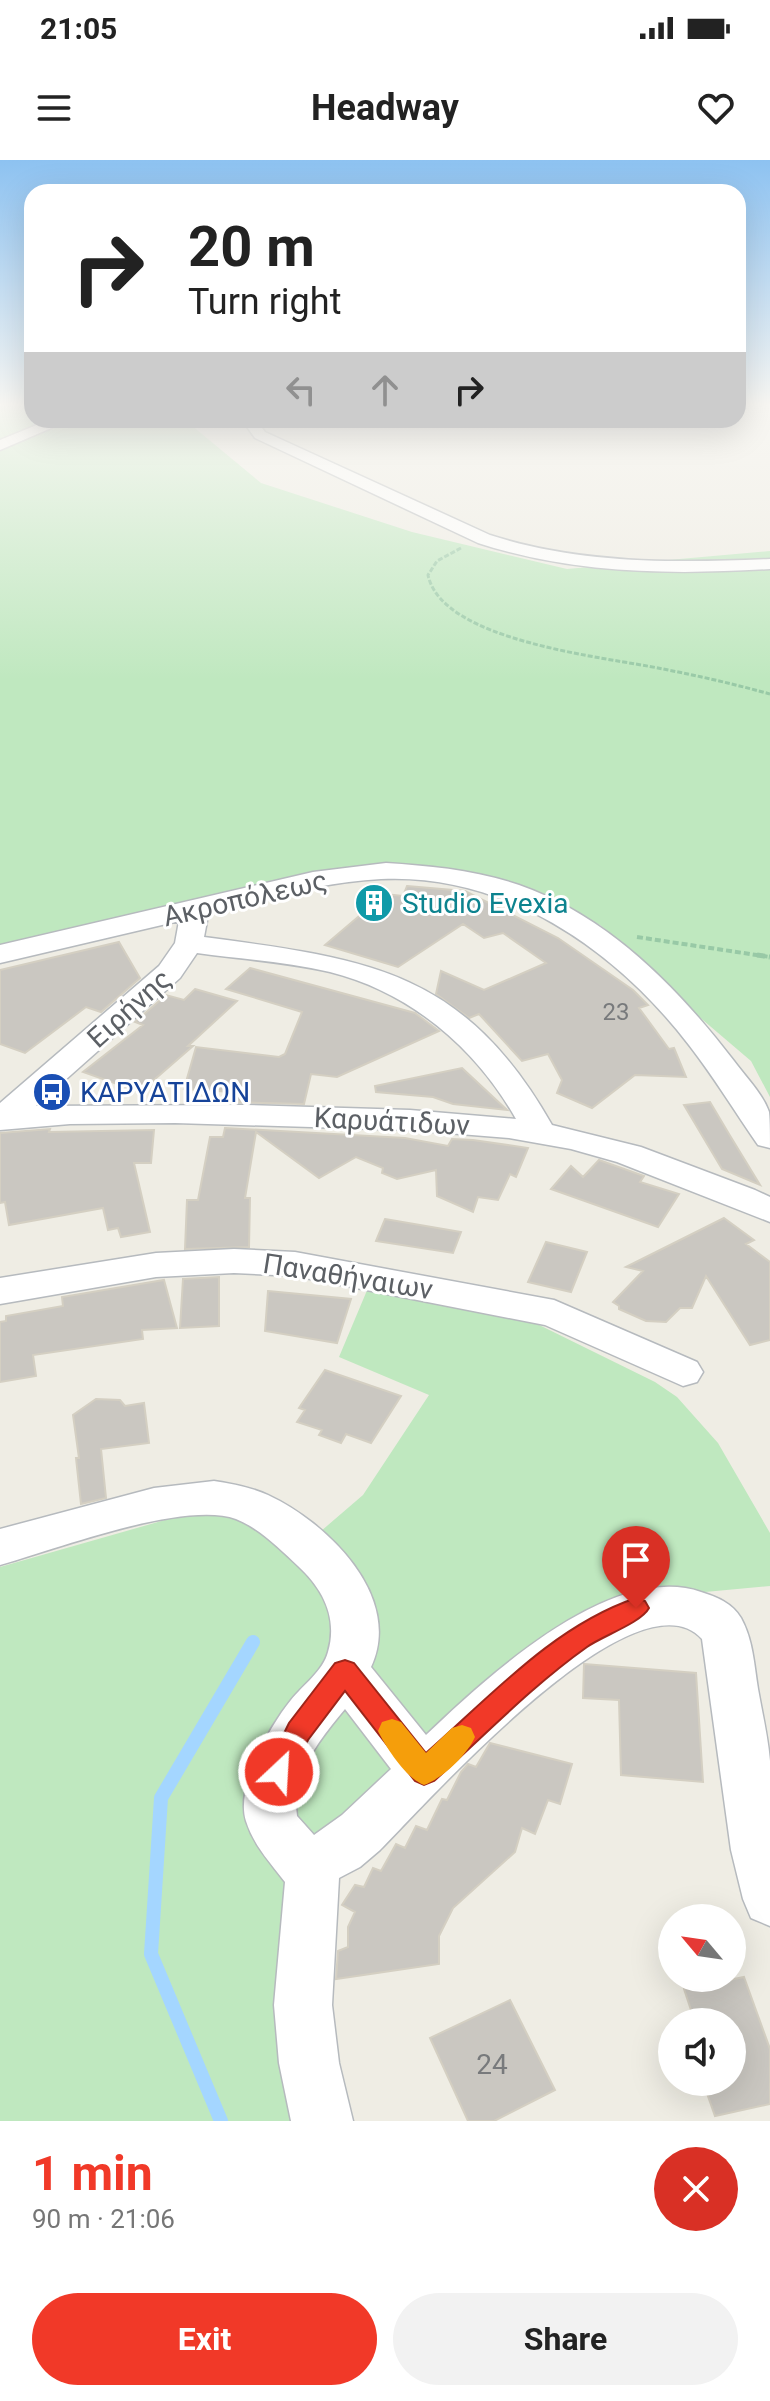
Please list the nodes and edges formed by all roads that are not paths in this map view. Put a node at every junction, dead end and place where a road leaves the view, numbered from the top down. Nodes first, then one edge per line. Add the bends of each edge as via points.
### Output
1 (392, 497) edge
2 (770, 564) edge
3 (191, 910) junction
4 (189, 943) junction
5 (0, 954) edge
6 (1, 1118) edge
7 (540, 1133) junction
8 (770, 1138) edge
9 (770, 1211) edge
10 (0, 1291) edge
11 (683, 1372) dead end
12 (12, 1544) edge
13 (345, 1671) junction
14 (424, 1772) junction
15 (306, 1864) junction
16 (770, 1899) edge
17 (322, 2121) edge

1 - 2 street via 484,539 551,557 692,568
3 - 4 street, Ειρήνης via 194,927
3 - 5 street, Ακροπόλεως
3 - 8 street, Ακροπόλεως via 374,872 423,872 513,893 596,934 700,1037
4 - 6 street, Ειρήνης via 158,984
4 - 7 street via 341,966 429,1004 490,1057 518,1092
6 - 7 street, Καρυάτιδων via 201,1113 414,1121
7 - 9 street, Καρυάτιδων via 666,1167
10 - 11 street, Παναθήναιων via 156,1265 295,1264 554,1313
12 - 13 street via 142,1509 214,1498 243,1504 281,1527 342,1581 354,1640
13 - 14 street
13 - 15 street via 298,1731 272,1797 275,1830
14 - 15 street via 333,1854
14 - 16 street via 519,1685 593,1629 644,1606 695,1609 719,1624 728,1644
15 - 17 street via 314,1894 303,2014

